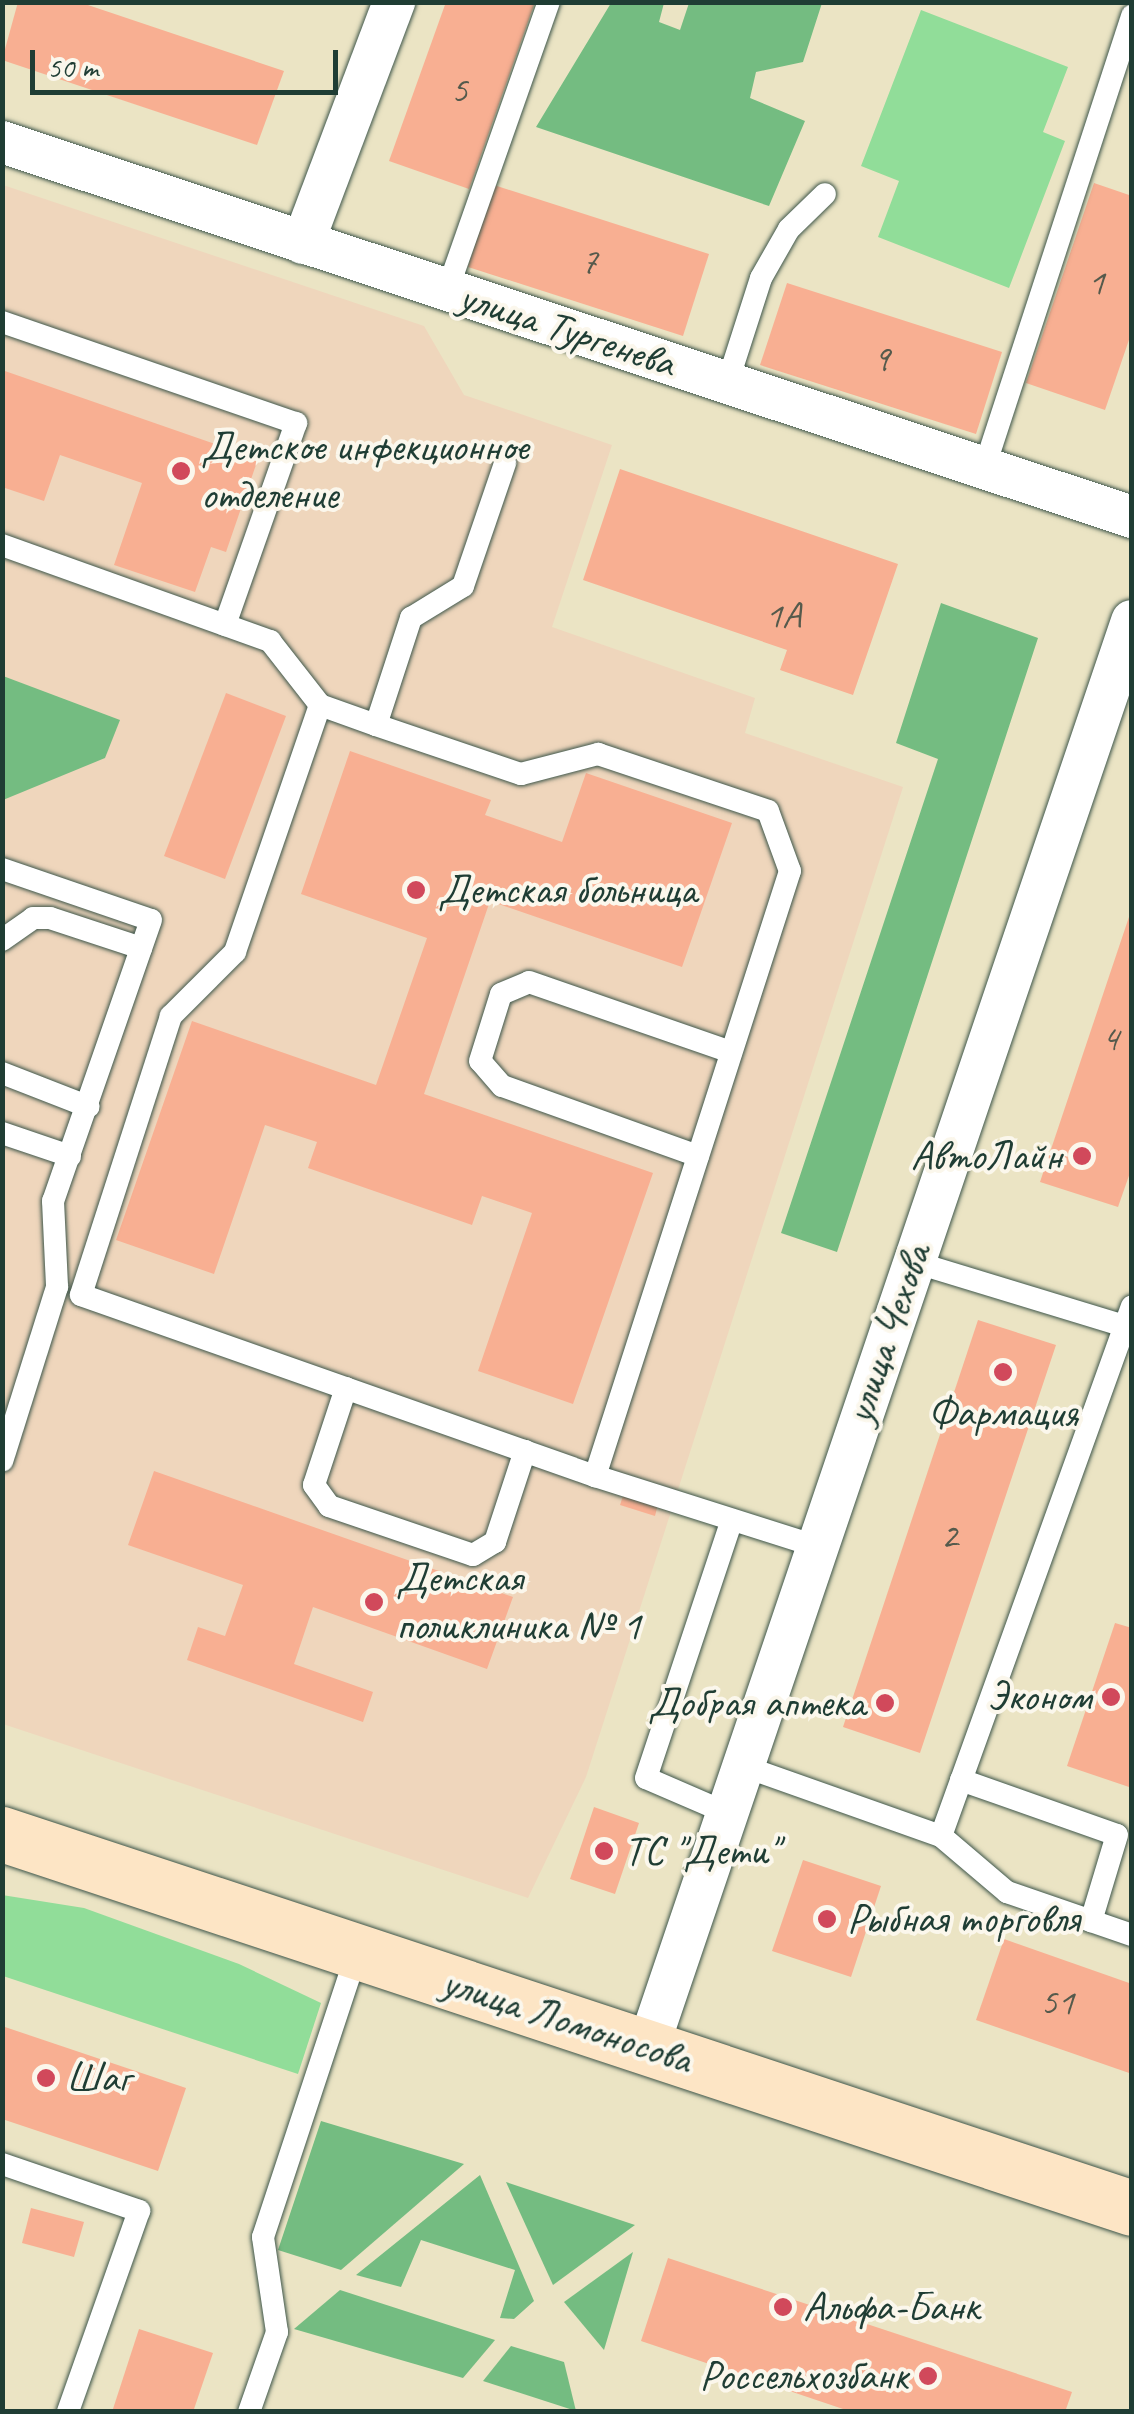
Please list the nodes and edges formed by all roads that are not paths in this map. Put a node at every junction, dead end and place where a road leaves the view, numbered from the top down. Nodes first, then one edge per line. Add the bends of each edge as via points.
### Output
1 (394, 2) edge
2 (549, 2) edge
3 (1132, 16) edge
4 (2, 142) edge
5 (824, 194) dead end
6 (303, 243) junction
7 (447, 290) junction
8 (2, 322) edge
9 (727, 384) junction
10 (506, 463) dead end
11 (984, 468) junction
12 (1132, 517) edge
13 (2, 546) edge
14 (1132, 621) edge
15 (225, 625) junction
16 (320, 705) junction
17 (376, 724) junction
18 (2, 869) edge
19 (2, 940) edge
20 (141, 948) junction
21 (731, 1052) junction
22 (2, 1074) edge
23 (88, 1106) junction
24 (2, 1132) edge
25 (70, 1156) junction
26 (698, 1156) junction
27 (914, 1262) junction
28 (1128, 1316) edge
29 (1121, 1370) edge
30 (346, 1388) junction
31 (524, 1451) junction
32 (2, 1461) edge
33 (595, 1476) junction
34 (732, 1520) junction
35 (813, 1545) junction
36 (743, 1766) junction
37 (961, 1780) junction
38 (727, 1813) junction
39 (2, 1834) edge
40 (941, 1836) junction
41 (1091, 1921) junction
42 (1132, 1935) edge
43 (357, 1952) junction
44 (648, 2048) junction
45 (2, 2164) edge
46 (1132, 2208) edge
47 (68, 2412) edge
48 (249, 2412) edge

1 - 6 street
2 - 7 lane
3 - 11 lane
4 - 6 street, улица Тургенева
5 - 9 lane via 789,228 761,278
6 - 7 street, улица Тургенева
7 - 9 street, улица Тургенева
8 - 15 lane via 296,423
9 - 11 street, улица Тургенева
10 - 17 lane via 463,586 411,618
11 - 12 street, улица Тургенева
13 - 15 lane
14 - 27 street, улица Чехова
15 - 16 lane via 270,641
16 - 17 lane
16 - 30 lane via 235,952 171,1016 82,1295
17 - 21 lane via 521,774 598,754 768,811 790,871
18 - 20 lane via 151,920
19 - 20 lane via 32,918 50,918
20 - 23 lane
21 - 26 lane
21 - 26 lane via 529,982 501,994 480,1060 502,1086
22 - 23 lane
23 - 25 lane
24 - 25 lane
25 - 32 lane via 53,1201 57,1287
26 - 33 lane
27 - 28 lane
27 - 35 street, улица Чехова
28 - 29 lane
29 - 37 lane
30 - 31 lane
30 - 31 lane via 314,1486 328,1506 473,1555 495,1542
31 - 33 lane
33 - 34 lane
34 - 35 lane
34 - 38 lane via 646,1778
35 - 36 street, улица Чехова
36 - 38 street, улица Чехова
36 - 40 lane
37 - 40 lane
37 - 41 lane via 1117,1835
38 - 44 street, улица Чехова
39 - 43 main road, улица Ломоносова
40 - 41 lane via 1007,1892
41 - 42 lane
43 - 44 main road, улица Ломоносова
43 - 48 lane via 263,2237 276,2332
44 - 46 main road, улица Ломоносова
45 - 47 lane via 139,2211

